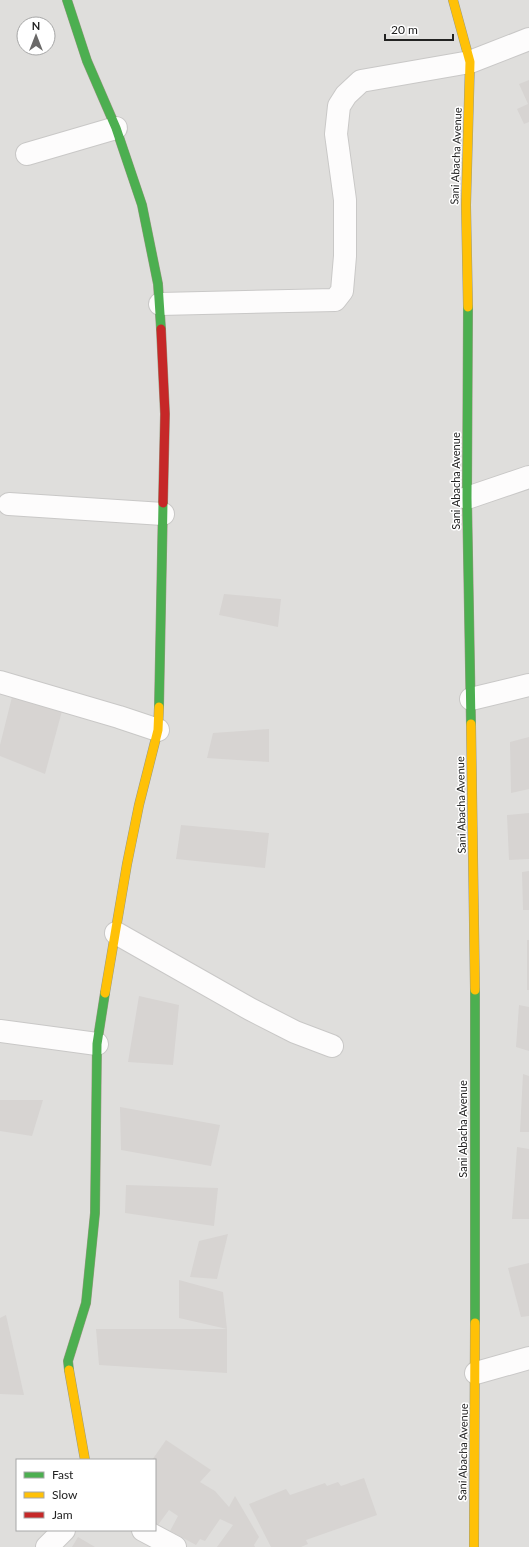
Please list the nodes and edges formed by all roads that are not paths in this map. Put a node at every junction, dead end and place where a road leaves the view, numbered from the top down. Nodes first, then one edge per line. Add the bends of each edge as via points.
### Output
1 (67, 0) edge
2 (453, 0) edge
3 (529, 39) edge
4 (470, 62) junction
5 (116, 128) junction
6 (27, 154) dead end
7 (160, 304) junction
8 (529, 477) edge
9 (467, 498) junction
10 (9, 504) dead end
11 (163, 514) junction
12 (0, 682) edge
13 (529, 685) edge
14 (471, 699) junction
15 (158, 730) junction
16 (116, 933) junction
17 (0, 1031) edge
18 (97, 1044) junction
19 (332, 1046) dead end
20 (529, 1358) edge
21 (476, 1373) junction
22 (85, 1459) edge
23 (63, 1531) edge
24 (145, 1531) edge
25 (47, 1547) edge
26 (175, 1547) edge
27 (474, 1547) edge

1 - 5 street via 87,61
2 - 4 street, Sani Abacha Avenue
3 - 4 street
4 - 7 street via 361,81 346,95 339,106 336,134 345,200 345,256 342,290 335,300
4 - 9 street, Sani Abacha Avenue via 466,205
5 - 6 street
5 - 7 street via 142,205
7 - 11 street via 165,414
8 - 9 street
9 - 14 street, Sani Abacha Avenue
10 - 11 street
11 - 15 street
12 - 15 street
13 - 14 street
14 - 21 street, Sani Abacha Avenue
15 - 16 street via 139,805
16 - 18 street
16 - 19 street via 263,1016
17 - 18 street
18 - 22 street via 95,1212 86,1303 68,1361
20 - 21 street
21 - 27 street, Sani Abacha Avenue
23 - 25 street
24 - 26 street

